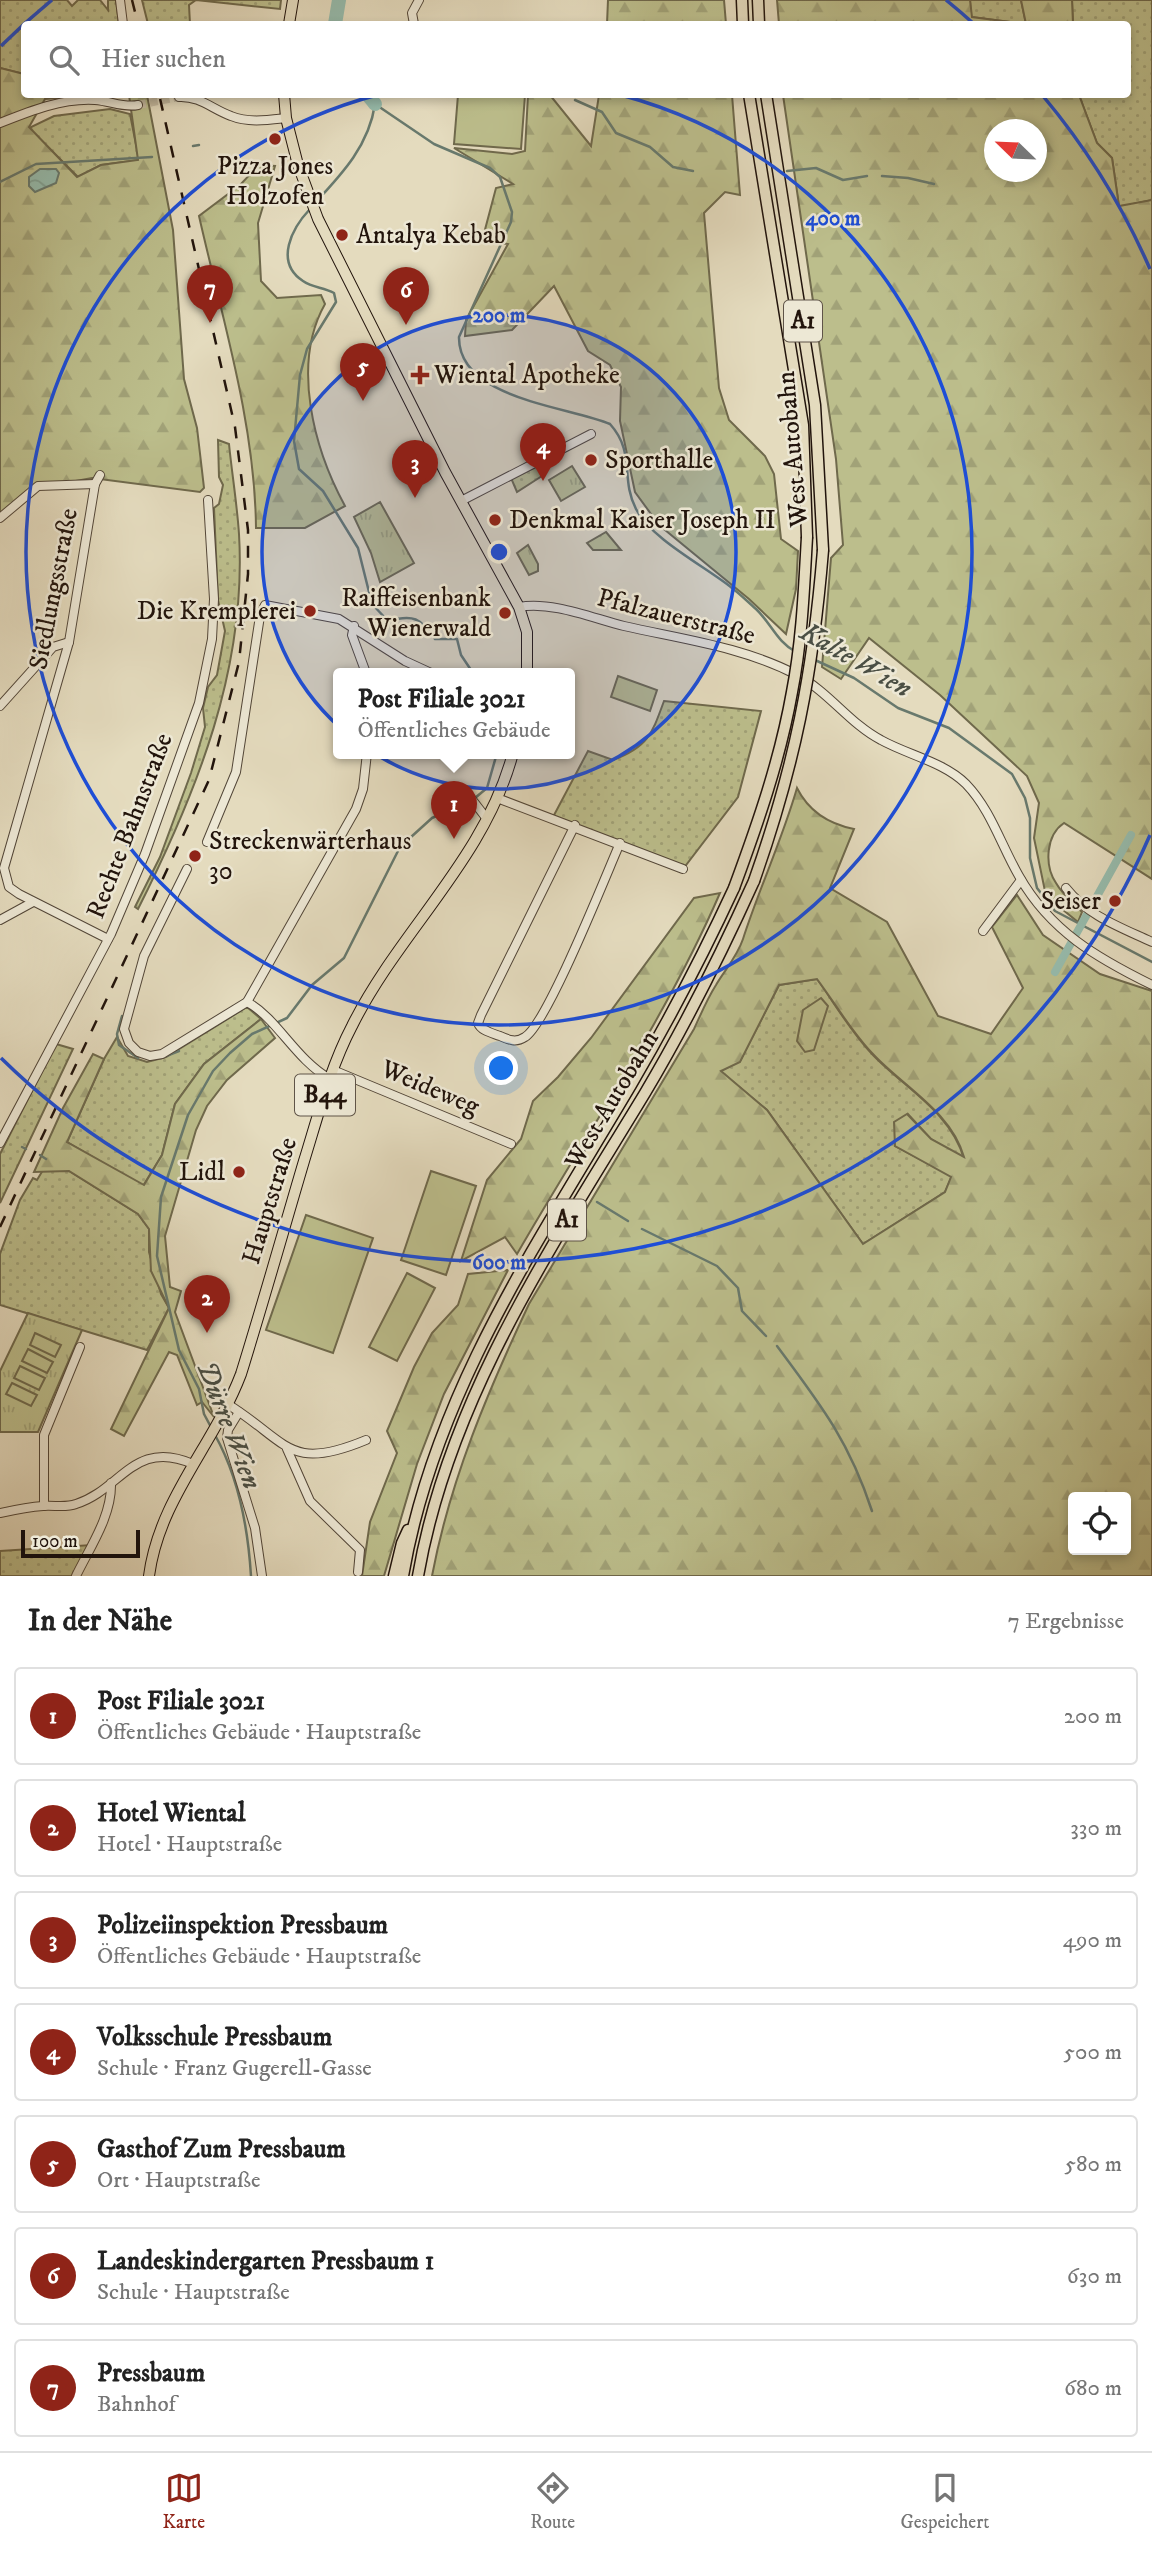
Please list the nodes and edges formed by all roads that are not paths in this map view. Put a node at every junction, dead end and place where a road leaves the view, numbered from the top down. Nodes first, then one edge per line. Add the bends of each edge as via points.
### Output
1 (120, 0) edge
2 (293, 0) edge
3 (419, 0) edge
4 (742, 0) edge
5 (758, 0) edge
6 (123, 21) edge
7 (290, 21) edge
8 (413, 21) edge
9 (743, 21) edge
10 (759, 21) edge
11 (187, 98) edge
12 (284, 98) edge
13 (751, 98) edge
14 (767, 98) edge
15 (117, 99) edge
16 (138, 105) tunnel mouth
17 (286, 118) junction
18 (0, 123) edge
19 (591, 434) dead end
20 (100, 475) dead end
21 (94, 484) junction
22 (208, 500) dead end
23 (461, 501) junction
24 (0, 518) edge
25 (519, 607) junction
26 (354, 626) junction
27 (69, 642) junction
28 (364, 668) edge
29 (420, 668) edge
30 (527, 668) edge
31 (0, 706) edge
32 (366, 759) edge
33 (511, 759) edge
34 (467, 793) dead end
35 (497, 798) junction
36 (487, 819) junction
37 (575, 825) junction
38 (207, 842) dead end
39 (620, 843) junction
40 (187, 869) dead end
41 (683, 869) dead end
42 (1021, 880) junction
43 (5, 886) edge
44 (1066, 888) dead end
45 (33, 902) junction
46 (0, 920) edge
47 (983, 932) dead end
48 (108, 939) junction
49 (1152, 942) edge
50 (1152, 985) edge
51 (247, 1002) junction
52 (331, 1074) junction
53 (0, 1143) edge
54 (511, 1144) dead end
55 (80, 1347) dead end
56 (229, 1405) junction
57 (239, 1412) junction
58 (366, 1440) dead end
59 (287, 1449) junction
60 (193, 1464) junction
61 (111, 1483) junction
62 (44, 1506) junction
63 (0, 1513) edge
64 (416, 1515) junction
65 (358, 1572) dead end
66 (76, 1576) edge
67 (149, 1576) edge
68 (262, 1576) edge
69 (394, 1576) edge
70 (402, 1576) edge
71 (418, 1576) edge

1 - 6 street
2 - 7 main road
3 - 8 street
4 - 9 highway
5 - 10 highway
11 - 17 street via 202,100 248,121
12 - 17 main road
13 - 64 highway, West Autobahn / A1, bridge via 803,425 807,537 792,692 766,802 734,888 669,1019 487,1331 446,1423
14 - 71 highway, West Autobahn / A1, bridge via 815,405 823,550 804,709 779,809 754,881 684,1024 496,1349 446,1470
15 - 16 street
15 - 18 street via 46,105
17 - 23 main road via 318,219
19 - 23 street
20 - 21 street, Siedlungsstraße
21 - 24 street via 37,486
21 - 27 street, Siedlungsstraße
22 - 48 street, Rechte Bahnstraße via 214,599 212,639 199,703 145,854
23 - 25 main road
25 - 30 main road via 527,632
25 - 42 street, Pfalzauerstraße via 558,610 703,643 800,676 878,739 965,783 989,817
26 - 28 street via 352,635
26 - 29 street
26 - 38 street via 325,614 265,605 236,772
27 - 31 street via 53,647
27 - 43 street, Siedlungsstraße via 7,853
32 - 51 street via 356,809
33 - 35 main road, Hauptstraße / B44
34 - 36 street
35 - 36 main road, Hauptstraße / B44
35 - 37 street
36 - 52 main road, Hauptstraße / B44 via 451,881 369,994
37 - 39 street
37 - 39 street via 478,1023 510,1040 530,1033 551,997
39 - 41 street
40 - 51 street via 141,955 124,1029 129,1043 138,1052 162,1054
42 - 47 street
42 - 50 street, Pfalzauerstraße via 1061,931
43 - 45 street, Siedlungsstraße
44 - 49 street via 1078,904 1095,915
45 - 46 street
45 - 48 street, Siedlungsstraße
48 - 53 street, Rechte Bahnstraße
51 - 52 street, Weideweg via 313,1069
52 - 54 street, Weideweg
52 - 56 main road, Hauptstraße / B44
55 - 62 street via 44,1435
56 - 57 street
56 - 60 main road, Hauptstraße / B44
57 - 59 street
57 - 68 street via 227,1438 255,1528
58 - 59 street via 317,1455
59 - 65 street via 310,1501 360,1550
60 - 61 street via 181,1459 138,1461
60 - 67 main road, B44 via 159,1528
61 - 62 street via 72,1506
61 - 66 street via 103,1523
62 - 63 street
64 - 69 highway via 401,1543
64 - 70 highway, West Autobahn / A1

